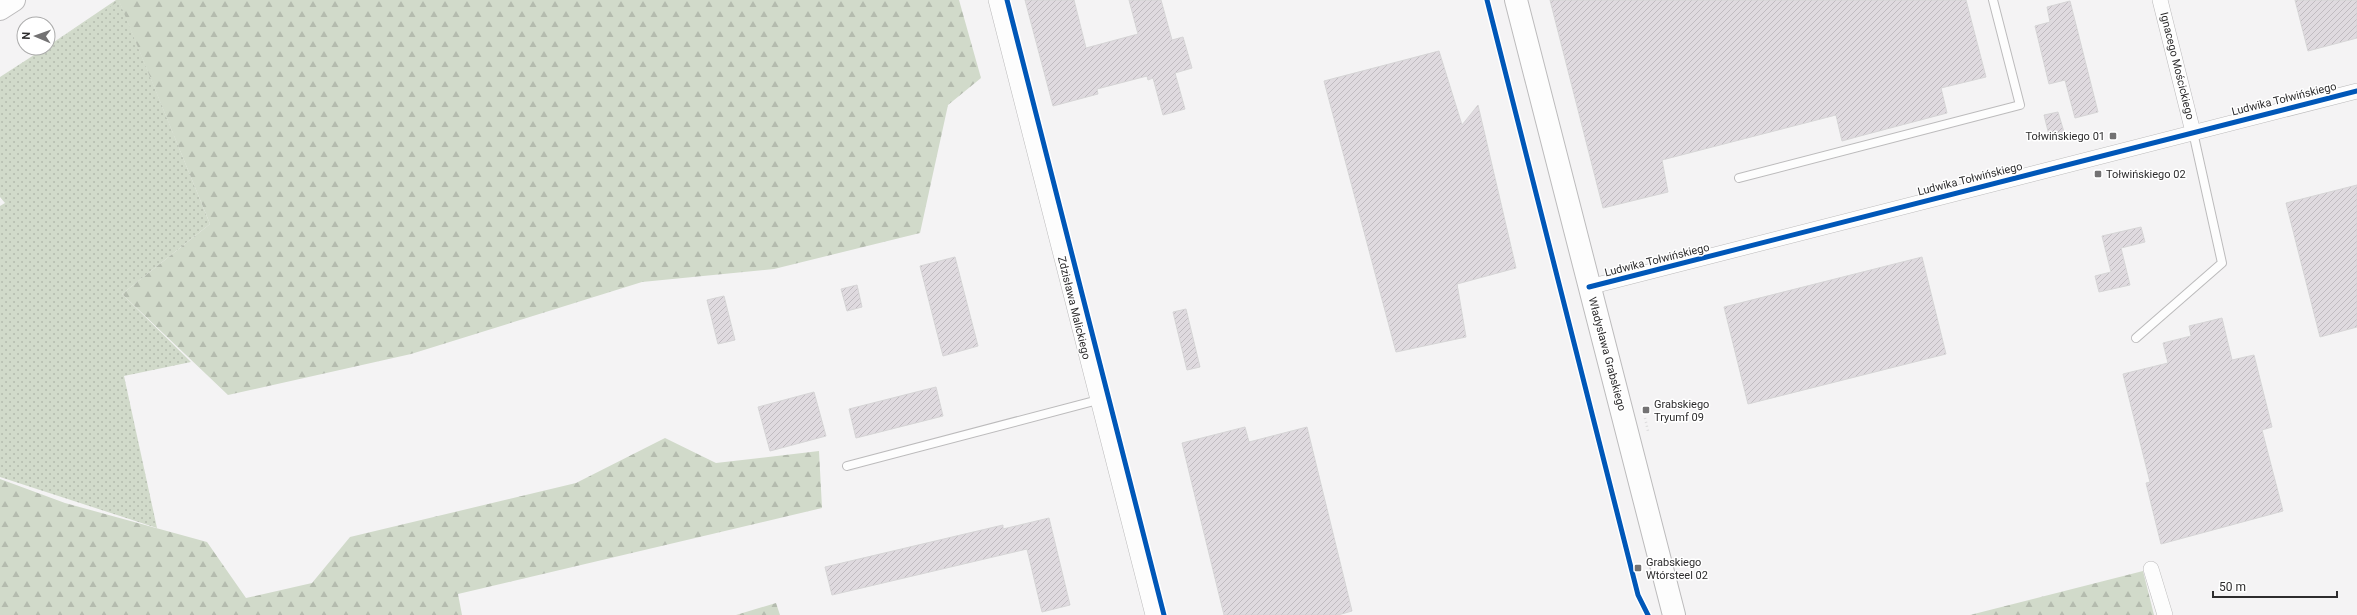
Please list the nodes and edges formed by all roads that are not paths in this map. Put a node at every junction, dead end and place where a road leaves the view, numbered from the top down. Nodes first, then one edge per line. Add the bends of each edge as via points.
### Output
1 (14, 0) edge
2 (996, 0) edge
3 (1516, 0) edge
4 (1993, 0) edge
5 (2160, 0) edge
6 (0, 9) edge
7 (2357, 91) edge
8 (2194, 132) junction
9 (1739, 178) dead end
10 (1589, 288) junction
11 (2136, 338) dead end
12 (1098, 400) junction
13 (847, 466) dead end
14 (2151, 569) dead end
15 (1153, 615) edge
16 (1674, 615) edge
17 (2165, 615) edge

1 - 6 street
2 - 12 street, Zdzisława Malickiego
3 - 10 street, Władysława Grabskiego
4 - 9 lane via 2020,105
5 - 8 street, Ignacego Mościckiego
7 - 8 street, Ludwika Tołwińskiego
8 - 10 street, Ludwika Tołwińskiego
8 - 11 lane via 2222,263
10 - 16 street, Władysława Grabskiego
12 - 13 lane
12 - 15 street, Zdzisława Malickiego
14 - 17 street

